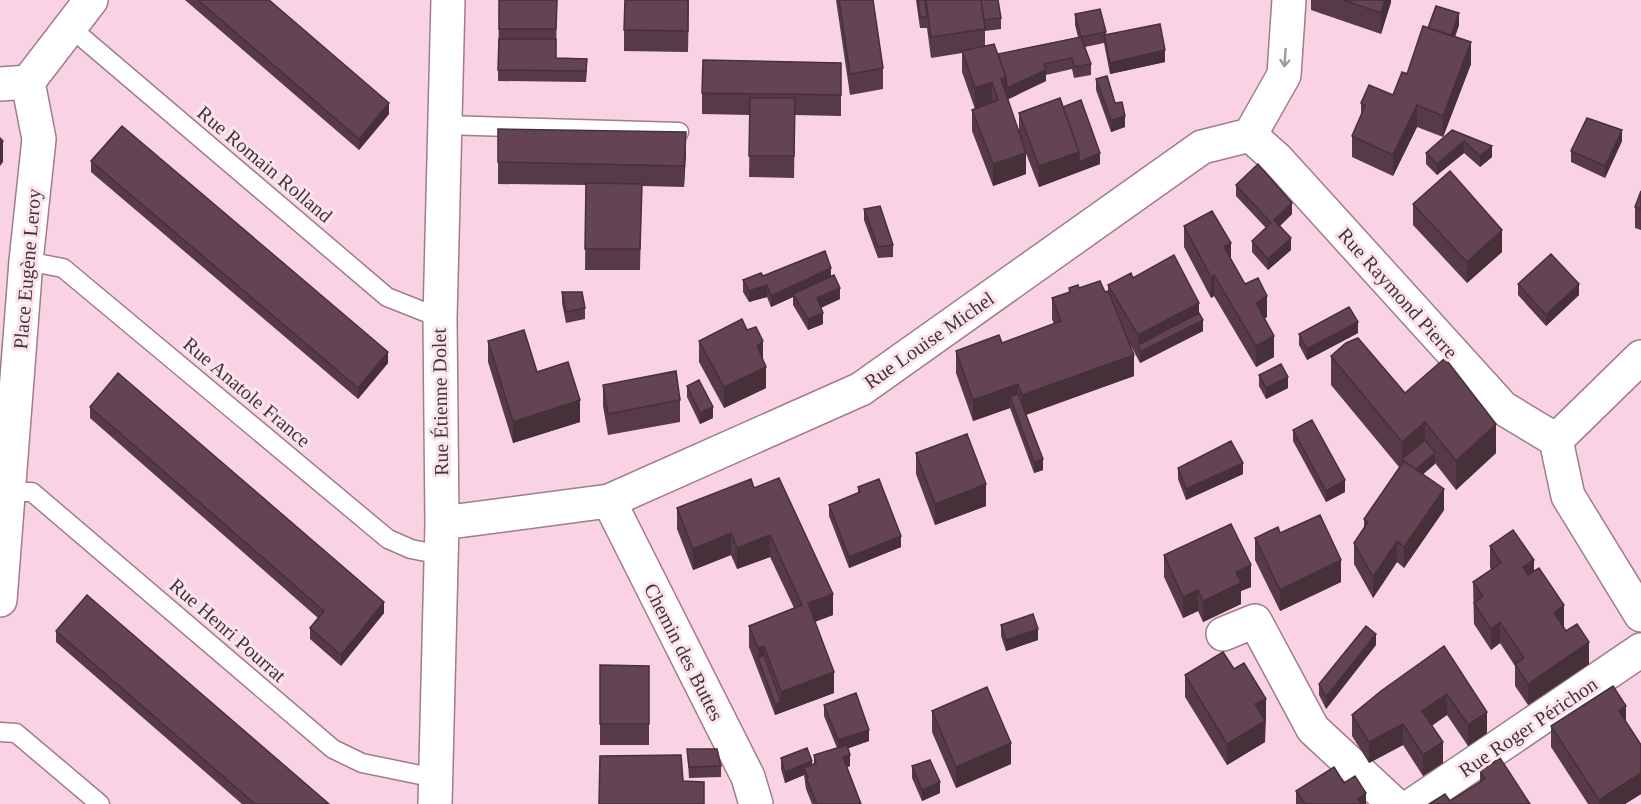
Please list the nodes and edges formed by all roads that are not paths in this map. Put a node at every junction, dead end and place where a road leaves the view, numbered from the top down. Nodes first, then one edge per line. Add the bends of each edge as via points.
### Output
1 (91, 0) edge
2 (448, 0) edge
3 (1289, 0) edge
4 (70, 28) junction
5 (14, 83) edge
6 (444, 125) junction
7 (679, 132) edge
8 (1250, 135) junction
9 (26, 261) junction
10 (440, 318) junction
11 (1641, 357) edge
12 (1556, 440) junction
13 (7, 492) junction
14 (609, 501) junction
15 (441, 539) junction
16 (0, 600) edge
17 (1641, 615) edge
18 (1223, 634) dead end
19 (1641, 650) edge
20 (0, 732) edge
21 (435, 791) edge
22 (100, 804) edge
23 (756, 804) edge
24 (1394, 804) edge
25 (1414, 804) edge

1 - 4 street
2 - 6 street, Rue Étienne Dolet
3 -> 8 street via 1284,75
4 - 5 street
4 - 10 lane, Rue Romain Rolland via 387,297
5 - 9 street, Place Eugène Leroy via 39,139
6 - 7 lane
6 - 10 street, Rue Étienne Dolet
8 - 12 street, Rue Raymond Pierre via 1277,159 1503,408
8 - 14 street, Rue Louise Michel via 1202,147 861,389
9 - 13 street, Place Eugène Leroy
9 - 15 lane, Rue Anatole France via 63,268 388,539 411,549
10 - 15 street, Rue Étienne Dolet
11 - 12 street
12 - 17 street via 1568,496
13 - 16 street, Place Eugène Leroy
13 - 21 lane, Rue Henri Pourrat via 32,492 333,749
14 - 15 street, Rue Louise Michel
14 - 23 street, Chemin des Buttes via 748,777
15 - 21 street, Rue Étienne Dolet
18 - 24 street via 1255,621 1313,729
19 - 25 street, Rue Roger Périchon
20 - 22 lane via 16,733

